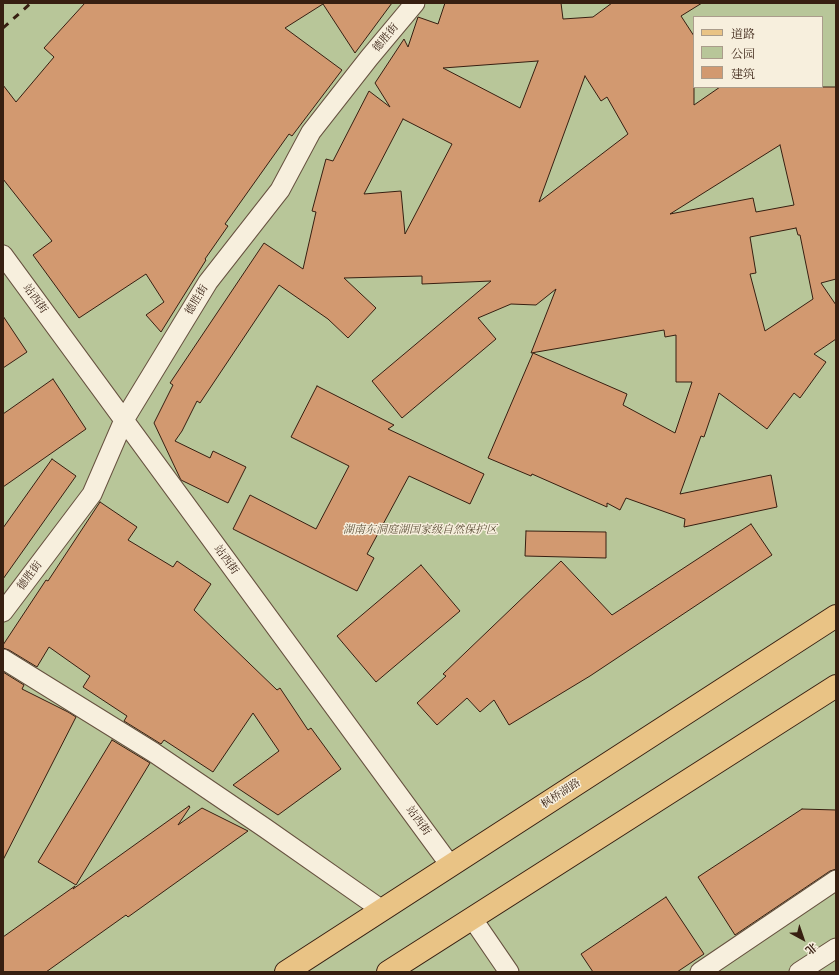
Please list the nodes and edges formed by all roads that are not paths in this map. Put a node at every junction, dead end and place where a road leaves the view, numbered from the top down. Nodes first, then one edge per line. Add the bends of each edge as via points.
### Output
1 (415, 3) edge
2 (3, 255) edge
3 (124, 420) junction
4 (3, 612) edge
5 (836, 616) edge
6 (3, 659) edge
7 (836, 686) edge
8 (450, 865) junction
9 (836, 880) edge
10 (382, 910) junction
11 (472, 918) junction
12 (836, 948) edge
13 (286, 972) edge
14 (388, 972) edge
15 (509, 972) edge
16 (700, 972) edge
17 (800, 972) edge

1 - 3 street, 德胜街 via 310,132 280,190 208,282
2 - 3 street, 站西街
3 - 4 street, 德胜街 via 92,494
3 - 8 street, 站西街
5 - 8 main road, 枫桥湖路
6 - 10 street via 153,752
7 - 11 main road
8 - 10 main road, 枫桥湖路
9 - 16 street
10 - 13 main road, 枫桥湖路
11 - 14 main road
11 - 15 street
12 - 17 street

